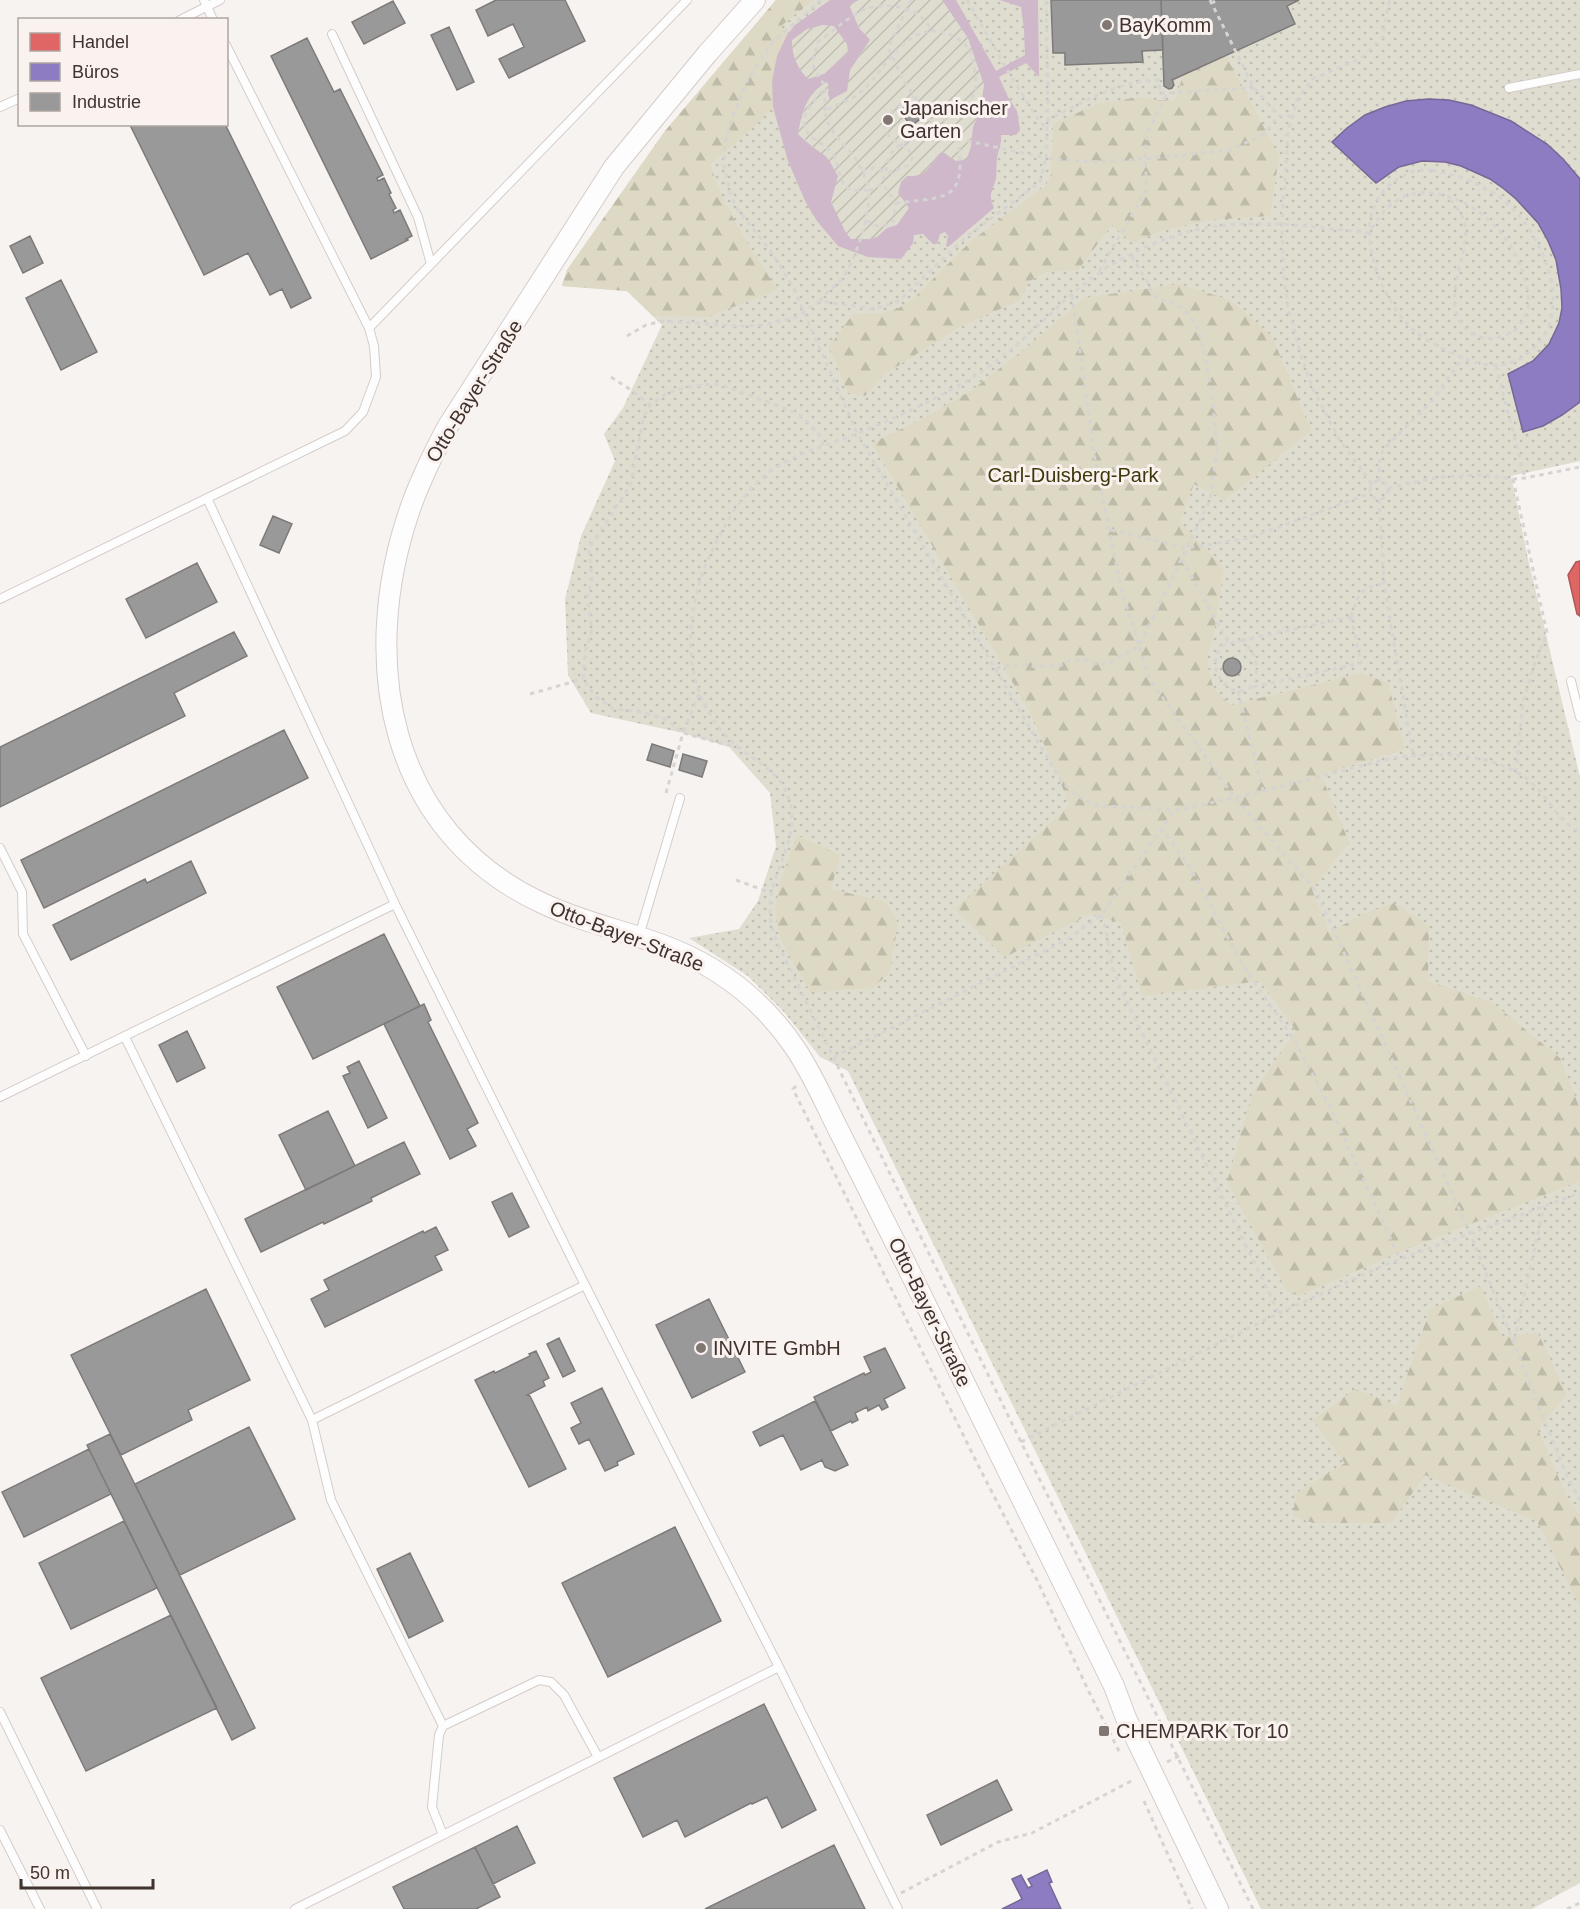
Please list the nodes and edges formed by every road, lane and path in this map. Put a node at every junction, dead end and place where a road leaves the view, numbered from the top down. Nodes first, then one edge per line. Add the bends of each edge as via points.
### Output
1 (220, 0) edge
2 (687, 0) edge
3 (755, 0) edge
4 (821, 0) edge
5 (911, 0) edge
6 (967, 0) edge
7 (1046, 0) edge
8 (1219, 0) edge
9 (1390, 0) edge
10 (1210, 2) edge
11 (205, 3) edge
12 (908, 8) junction
13 (183, 18) edge
14 (212, 18) edge
15 (931, 31) junction
16 (332, 34) dead end
17 (228, 49) edge
18 (891, 57) junction
19 (1580, 74) edge
20 (825, 86) junction
21 (1254, 88) junction
22 (1509, 88) dead end
23 (1167, 93) junction
24 (913, 96) junction
25 (18, 99) edge
26 (0, 107) edge
27 (825, 111) junction
28 (1279, 116) junction
29 (1292, 116) junction
30 (1046, 121) junction
31 (935, 127) junction
32 (1046, 129) junction
33 (958, 138) junction
34 (903, 144) junction
35 (1046, 158) junction
36 (1146, 159) junction
37 (862, 171) junction
38 (885, 172) junction
39 (881, 183) junction
40 (869, 190) junction
41 (1449, 197) junction
42 (896, 203) junction
43 (867, 220) junction
44 (1282, 224) junction
45 (1369, 233) junction
46 (1131, 255) junction
47 (431, 264) junction
48 (1098, 273) junction
49 (1072, 294) junction
50 (820, 301) junction
51 (805, 312) junction
52 (369, 327) junction
53 (627, 336) dead end
54 (1462, 358) junction
55 (1496, 366) junction
56 (611, 377) dead end
57 (650, 405) junction
58 (857, 434) junction
59 (823, 446) junction
60 (1580, 467) edge
61 (1525, 478) junction
62 (1513, 479) junction
63 (1379, 481) junction
64 (1372, 484) junction
65 (1388, 488) junction
66 (1371, 493) junction
67 (207, 498) junction
68 (1378, 499) junction
69 (1110, 530) junction
70 (1187, 548) junction
71 (1182, 559) junction
72 (1384, 585) junction
73 (0, 600) edge
74 (1351, 617) junction
75 (1243, 640) junction
76 (1229, 644) junction
77 (1139, 646) junction
78 (996, 668) junction
79 (583, 679) junction
80 (1571, 681) dead end
81 (1253, 687) junction
82 (1238, 691) junction
83 (530, 693) dead end
84 (699, 694) junction
85 (1580, 717) edge
86 (683, 733) junction
87 (737, 746) junction
88 (1413, 755) junction
89 (1516, 771) junction
90 (1263, 791) junction
91 (666, 793) dead end
92 (680, 798) dead end
93 (1235, 798) junction
94 (1174, 811) junction
95 (1161, 828) junction
96 (1580, 832) edge
97 (0, 848) edge
98 (736, 880) dead end
99 (771, 893) junction
100 (395, 904) junction
101 (1101, 915) junction
102 (639, 937) junction
103 (124, 1036) junction
104 (86, 1056) junction
105 (834, 1057) junction
106 (809, 1071) junction
107 (0, 1097) edge
108 (1580, 1193) edge
109 (1544, 1206) junction
110 (1470, 1233) junction
111 (1400, 1259) junction
112 (585, 1285) junction
113 (1279, 1313) junction
114 (1514, 1342) junction
115 (312, 1420) junction
116 (1021, 1442) junction
117 (1580, 1500) edge
118 (779, 1667) junction
119 (0, 1712) edge
120 (443, 1726) junction
121 (1179, 1756) junction
122 (598, 1757) junction
123 (1124, 1760) dead end
124 (1152, 1770) junction
125 (1144, 1801) dead end
126 (0, 1830) edge
127 (443, 1835) junction
128 (893, 1898) junction
129 (1580, 1903) edge
130 (40, 1909) edge
131 (97, 1909) edge
132 (295, 1909) edge
133 (898, 1909) edge
134 (1192, 1909) edge
135 (1218, 1909) edge
136 (1253, 1909) edge
137 (1568, 1909) edge

1 - 11 lane
2 - 47 lane
3 - 102 street, Otto-Bayer-Straße via 614,167 448,426 409,510 388,600 387,681 395,729 412,774 436,816 467,851 521,892 563,912
4 - 51 path via 787,29 748,79 733,115 724,154 725,177 736,207 785,272
5 - 12 path
6 - 32 path via 1008,73
7 - 30 path
8 - 10 path
9 - 29 path via 1383,37 1360,59 1314,78
10 - 21 path
11 - 13 lane
11 - 14 lane
12 - 15 path via 922,16
12 - 18 path via 891,41
12 - 20 path via 877,6 862,11 818,42 814,69
15 - 18 path via 906,41
15 - 31 path via 952,35 970,50 976,86 965,106
16 - 47 lane via 418,217
17 - 52 lane
18 - 24 path
18 - 27 path via 861,92
19 - 22 lane
20 - 27 path
20 - 40 path via 808,110 804,126 812,138 830,150 845,185 852,190
21 - 23 path
21 - 28 path
23 - 30 path via 1160,93 1160,80 1145,80 1109,89
23 - 36 path via 1147,133
24 - 31 path
24 - 34 path via 885,120 889,136
25 - 26 lane
27 - 37 path via 832,132
28 - 29 path
28 - 36 path via 1263,135 1230,150
29 - 44 path
30 - 32 path
31 - 33 path
31 - 34 path
32 - 35 path
33 - 35 path
33 - 42 path via 960,173 953,190 938,198
34 - 38 path via 889,156
34 - 38 path via 913,157 909,165
35 - 36 path via 1090,162
35 - 50 path via 1040,182 966,237 900,300 873,309
36 - 48 path via 1147,189
37 - 38 path via 874,168
37 - 40 path
38 - 39 path
39 - 40 path
39 - 42 path
40 - 43 path
41 - 41 path via 1484,216 1498,229 1520,264 1529,302 1526,318 1504,336 1480,337 1469,332 1459,316 1455,281 1466,236 1465,223
41 - 45 path via 1426,192 1400,198 1379,217
42 - 43 path via 893,221 877,227
43 - 50 path via 844,277
44 - 45 path
44 - 46 path via 1203,228
44 - 64 path via 1284,280 1303,362 1339,439
45 - 54 path via 1376,268 1404,321 1433,344
45 - 55 path via 1372,211 1382,192 1414,171 1460,176 1508,204 1539,245 1550,272 1553,302 1550,324 1542,340 1516,362
46 - 48 path
46 - 70 path via 1152,293 1184,309 1195,324 1212,392 1217,449 1210,500
47 - 52 lane
48 - 49 path
49 - 58 path via 1022,341 972,378
49 - 69 path via 1095,459
50 - 51 path
51 - 53 path via 764,325 663,321
51 - 58 path
52 - 67 lane via 376,376 363,412 345,431
54 - 55 path
54 - 63 path via 1433,399 1383,450
55 - 61 path
56 - 57 path
57 - 59 path via 667,393 687,387 728,387 799,414 820,436
57 - 79 path via 644,416 630,486 589,548 592,580 587,597 592,630
58 - 59 path
58 - 78 path
59 - 84 path via 797,455 763,477 744,498 719,540 696,594 690,635
60 - 61 path
61 - 62 path
62 - 65 path via 1480,475 1439,477
62 - 89 path via 1547,633 1523,702
63 - 64 path
63 - 65 path
64 - 66 path
65 - 68 path via 1386,496
66 - 68 path
66 - 70 path via 1249,538
67 - 73 lane
67 - 100 lane
68 - 72 path
69 - 70 path
69 - 77 path via 1121,588
70 - 71 path
71 - 76 path
71 - 77 path
72 - 74 path via 1370,586 1359,594
72 - 88 path
74 - 75 path
74 - 81 path via 1360,663
75 - 76 path
75 - 81 path via 1257,662
76 - 82 path via 1223,645 1216,655 1215,666 1219,678
77 - 78 path via 1108,664 1084,660 1036,668 1023,664
77 - 93 path via 1150,680
78 - 94 path via 1061,781 1076,795 1101,806
79 - 83 path
79 - 86 path via 596,697 614,709 668,720
80 - 85 lane
81 - 82 path
82 - 90 path
84 - 86 path
84 - 87 path
86 - 87 path
86 - 91 path
87 - 99 path via 776,775 791,807 792,830
88 - 89 path via 1485,760
88 - 90 path
89 - 96 path via 1537,788 1559,817
90 - 93 path
92 - 102 lane
93 - 94 path
93 - 110 path via 1316,891
94 - 95 path
95 - 101 path
95 - 111 path via 1190,867 1242,964 1295,1041
97 - 104 lane via 22,892 23,934
98 - 99 path
99 - 105 path via 770,918 777,942
100 - 103 lane
100 - 112 lane
101 - 105 path via 1068,939
101 - 113 path via 1124,996
102 - 106 street, Otto-Bayer-Straße via 706,965 746,993 781,1029
103 - 104 lane
103 - 115 lane
104 - 107 lane
105 - 116 path
106 - 123 path via 793,1089
106 - 124 street, Otto-Bayer-Straße
108 - 109 path
109 - 110 path
109 - 114 path
110 - 111 path
110 - 114 path
111 - 113 path
112 - 115 lane
112 - 118 lane
113 - 116 path
114 - 117 path
115 - 120 lane via 331,1500
116 - 121 path
118 - 122 lane
118 - 128 lane
119 - 131 lane
120 - 122 lane via 538,1680 551,1682 564,1695
120 - 127 lane via 432,1807
121 - 124 path
121 - 136 path
122 - 127 lane
124 - 128 path via 1032,1833 998,1842
124 - 135 street, Otto-Bayer-Straße
125 - 134 path
126 - 130 lane
127 - 132 lane
128 - 133 lane
129 - 137 path

